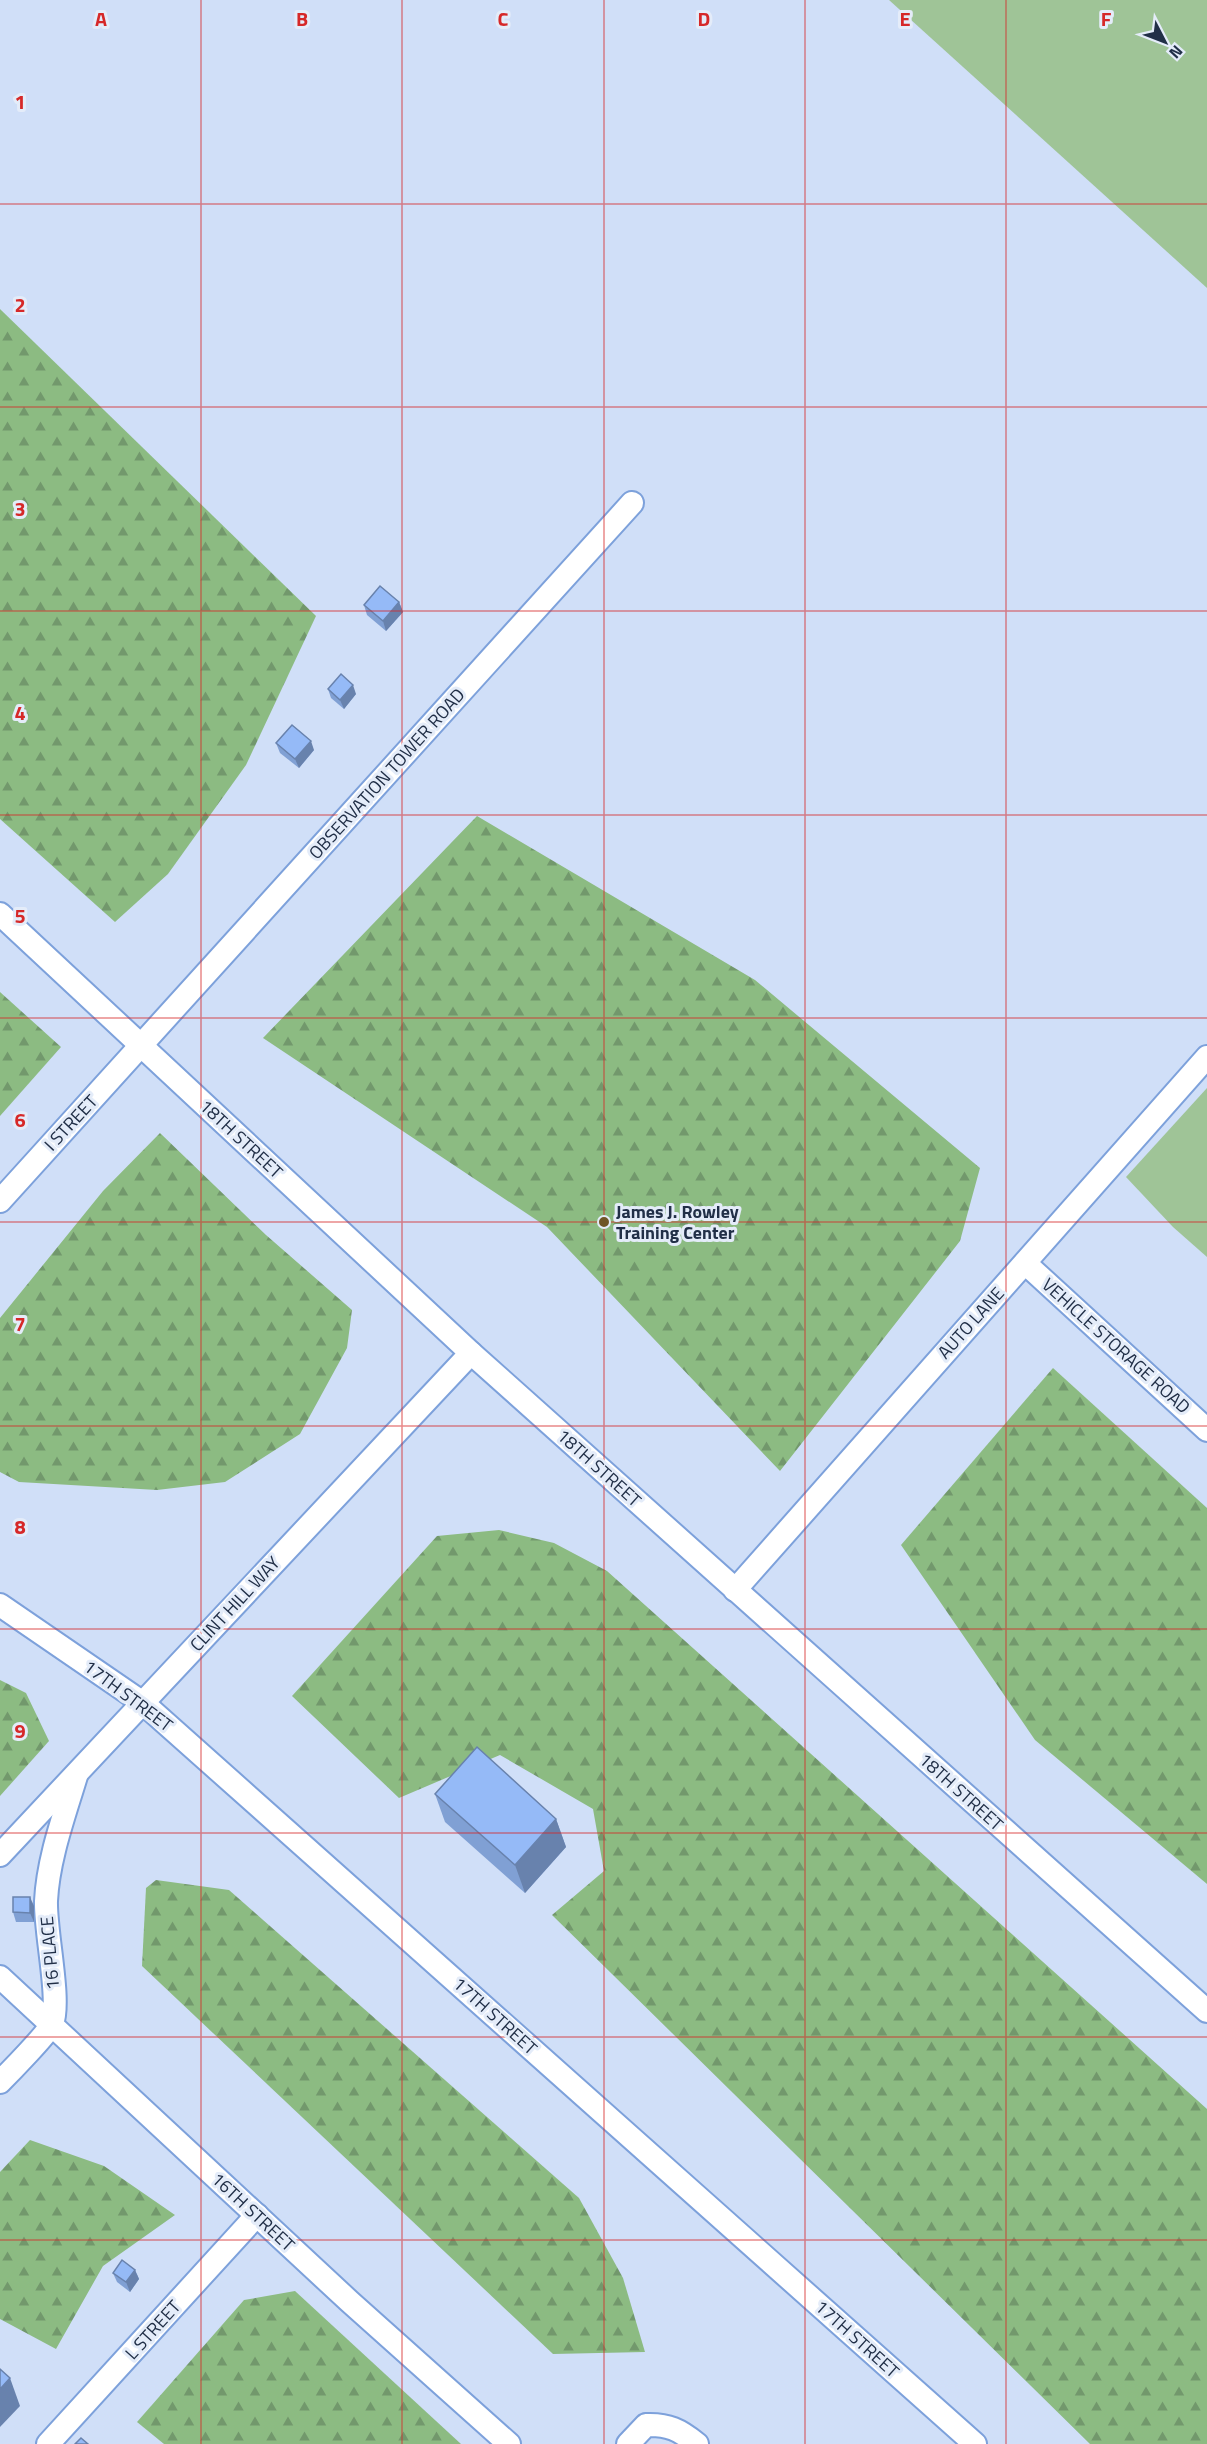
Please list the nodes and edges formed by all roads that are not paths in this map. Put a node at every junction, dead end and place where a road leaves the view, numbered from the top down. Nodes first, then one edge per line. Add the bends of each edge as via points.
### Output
1 (632, 503) dead end
2 (0, 914) edge
3 (142, 1046) junction
4 (1207, 1058) edge
5 (0, 1201) edge
6 (1025, 1263) junction
7 (471, 1353) junction
8 (1207, 1430) edge
9 (735, 1590) junction
10 (0, 1605) edge
11 (142, 1703) junction
12 (78, 1772) junction
13 (0, 1855) edge
14 (0, 1977) edge
15 (1207, 2011) edge
16 (51, 2024) junction
17 (0, 2082) edge
18 (257, 2215) junction
19 (48, 2444) edge
20 (509, 2444) edge
21 (628, 2444) edge
22 (697, 2444) edge
23 (975, 2444) edge

1 - 3 lane, OBSERVATION TOWER ROAD
2 - 3 lane, 18TH STREET
3 - 5 lane, I STREET
3 - 7 lane, 18TH STREET
4 - 6 lane, AUTO LANE
6 - 8 lane, VEHICLE STORAGE ROAD
6 - 9 lane, AUTO LANE
7 - 9 lane, 18TH STREET
7 - 11 lane, CLINT HILL WAY
9 - 15 lane, 18TH STREET
10 - 11 lane, 17TH STREET
11 - 12 lane, CLINT HILL WAY
11 - 23 lane, 17TH STREET
12 - 13 lane, CLINT HILL WAY
12 - 16 lane, 16 PLACE via 52,1861 46,1898 46,1931 55,1994
14 - 16 lane, 16TH STREET
16 - 17 lane
16 - 18 lane, 16TH STREET
18 - 19 lane, L STREET
18 - 20 lane, 16TH STREET
21 - 22 lane via 646,2425 664,2424

